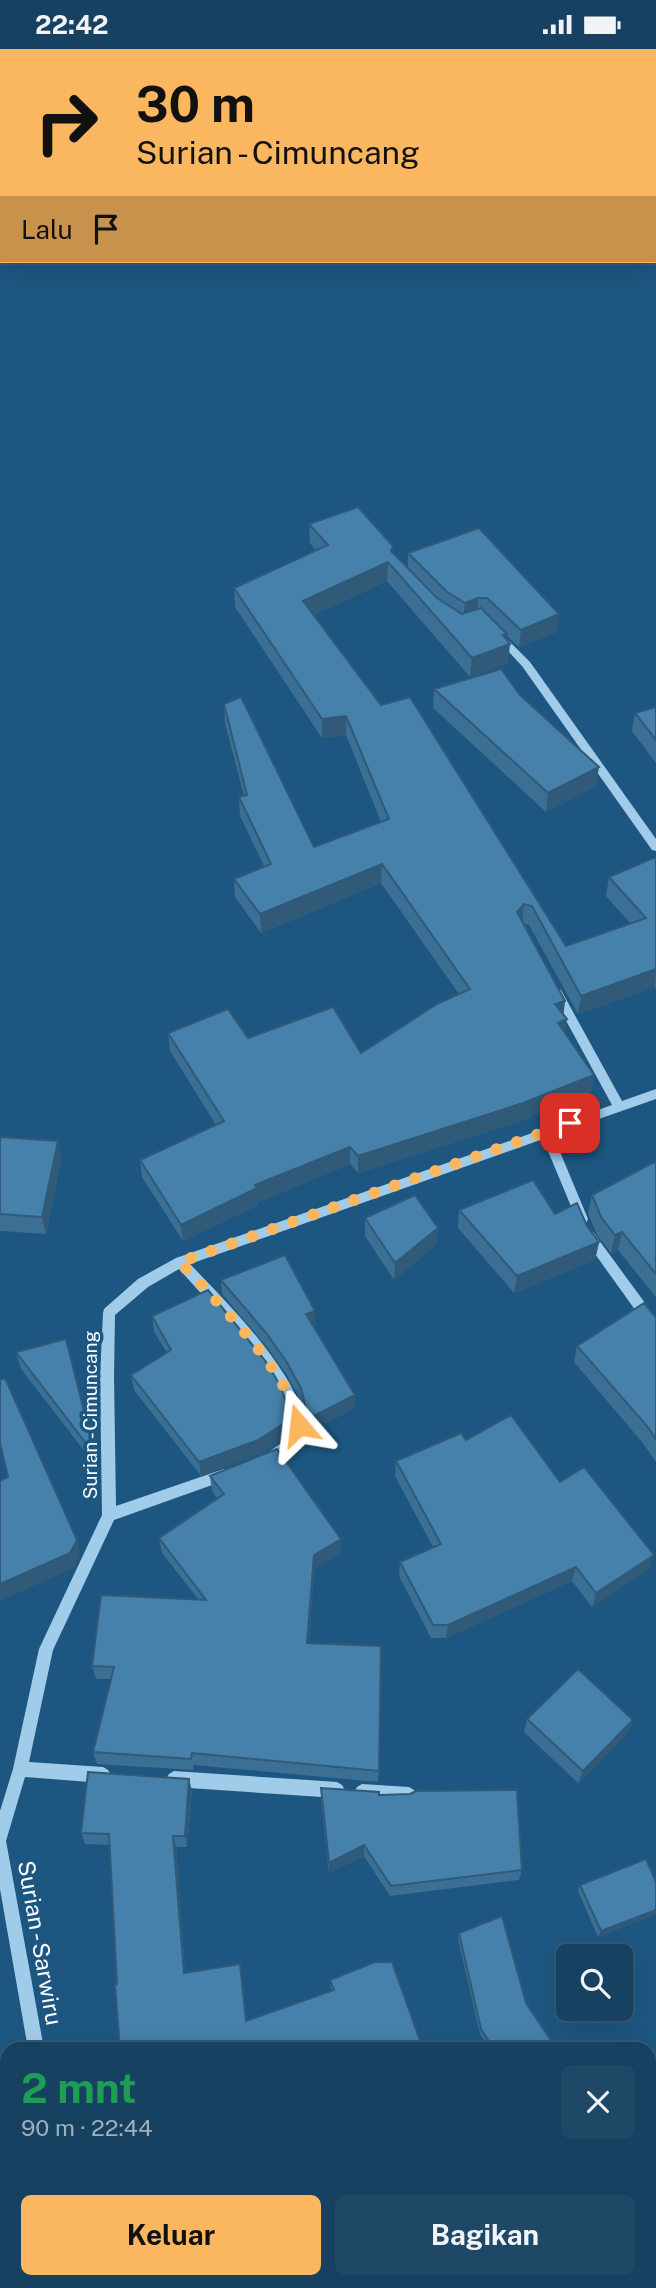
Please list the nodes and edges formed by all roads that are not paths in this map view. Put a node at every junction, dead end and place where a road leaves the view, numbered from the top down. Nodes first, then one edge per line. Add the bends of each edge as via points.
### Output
1 (490, 628) edge
2 (656, 847) edge
3 (548, 977) edge
4 (656, 1094) edge
5 (619, 1106) junction
6 (546, 1132) junction
7 (180, 1262) junction
8 (656, 1328) edge
9 (257, 1465) edge
10 (238, 1471) edge
11 (109, 1515) junction
12 (20, 1769) junction
13 (117, 1776) edge
14 (159, 1779) edge
15 (409, 1795) edge
16 (0, 1837) edge
17 (0, 1845) edge
18 (35, 2042) edge

1 - 2 street via 526,664
3 - 5 street
4 - 5 street, Surian - Cimuncang
5 - 6 street, Surian - Cimuncang
6 - 7 street, Surian - Cimuncang
6 - 8 street via 590,1239
7 - 9 street via 278,1375 296,1409 297,1439
7 - 11 street, Surian - Cimuncang via 143,1283 109,1313
10 - 11 street
11 - 12 street, Surian - Cimuncang via 46,1649
12 - 13 street
12 - 16 street, Surian - Cimuncang
14 - 15 street
17 - 18 street, Surian - Sarwiru

